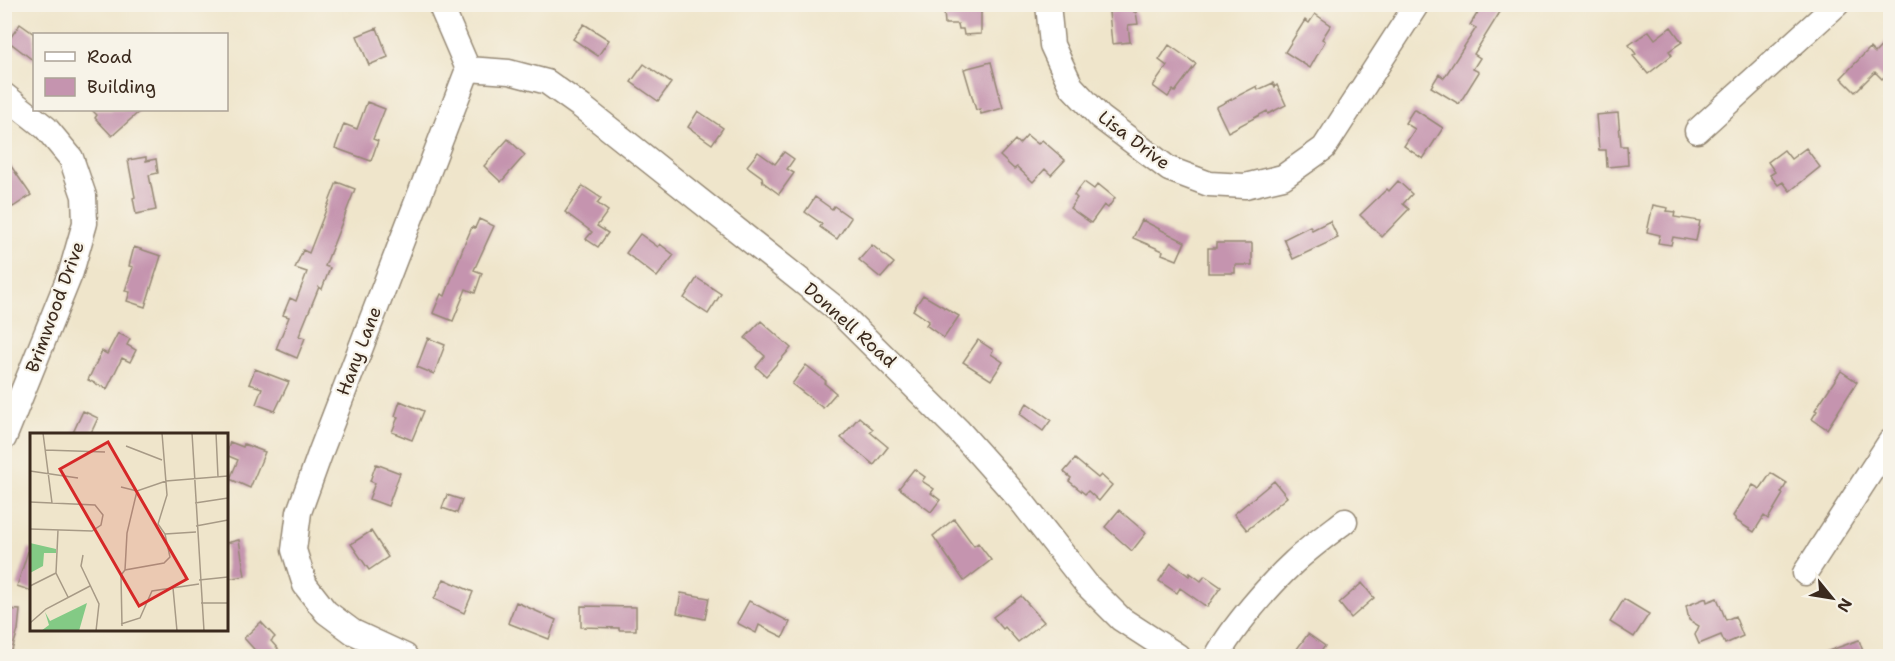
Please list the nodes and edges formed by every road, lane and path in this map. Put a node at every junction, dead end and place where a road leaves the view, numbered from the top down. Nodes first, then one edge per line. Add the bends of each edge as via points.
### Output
1 (440, 4) edge
2 (1048, 4) edge
3 (1417, 4) edge
4 (1837, 4) edge
5 (468, 69) junction
6 (4, 95) edge
7 (1697, 131) dead end
8 (4, 438) edge
9 (1890, 442) edge
10 (1345, 521) dead end
11 (1804, 573) dead end
12 (405, 657) edge
13 (1179, 657) edge
14 (1217, 657) edge

1 - 5 street
2 - 3 street, Lisa Drive via 1052,45 1071,86 1100,117 1169,169 1209,184 1245,186 1283,177 1324,148
4 - 7 street
5 - 12 street, Hany Lane via 324,441 299,512 294,550 305,585 326,612 353,632
5 - 13 street, Donnell Road via 509,72 547,82 834,307 958,430 1022,502 1087,585 1121,619
6 - 8 street, Brimwood Drive via 46,128 71,158 84,196 85,223 71,272
9 - 11 street
10 - 14 street via 1293,562 1224,643

